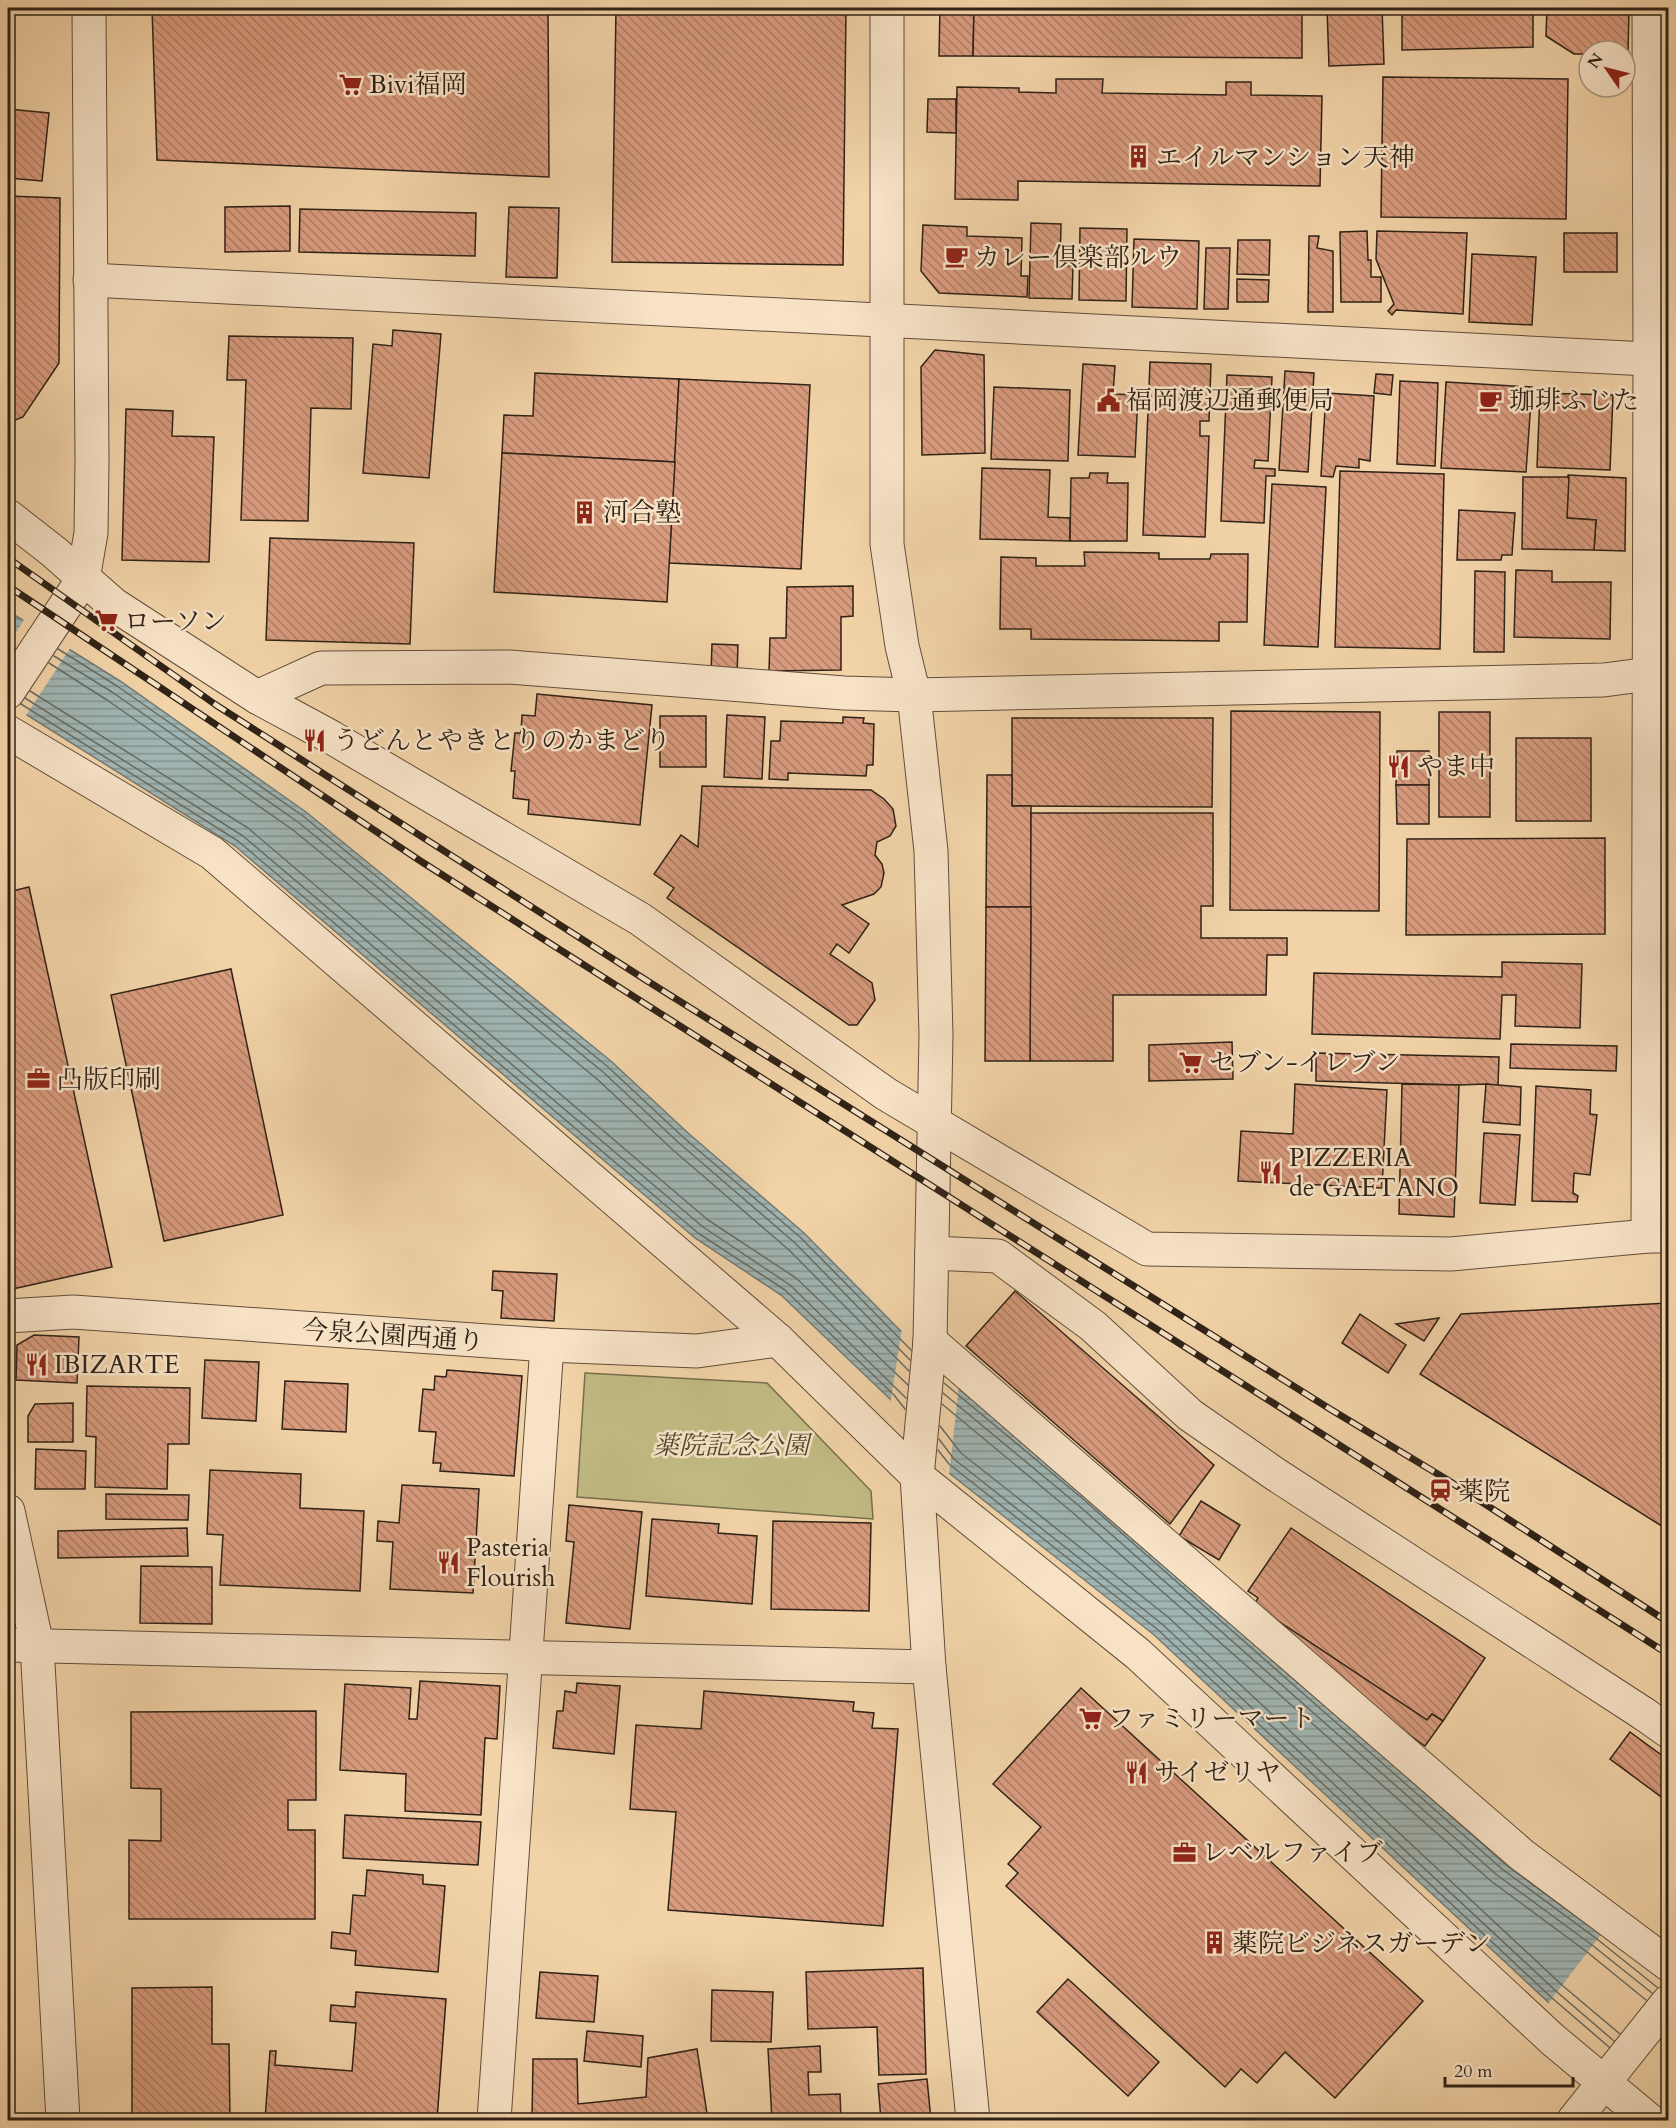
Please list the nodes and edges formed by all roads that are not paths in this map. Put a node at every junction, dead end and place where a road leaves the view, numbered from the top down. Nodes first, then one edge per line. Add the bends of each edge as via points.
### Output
1 (89, 8) edge
2 (887, 8) edge
3 (1648, 8) edge
4 (90, 280) junction
5 (887, 319) junction
6 (1659, 360) edge
7 (8, 516) edge
8 (83, 579) junction
9 (1659, 674) edge
10 (8, 692) edge
11 (915, 695) junction
12 (257, 696) junction
13 (8, 732) edge
14 (933, 1121) junction
15 (1658, 1236) edge
16 (932, 1253) junction
17 (8, 1316) edge
18 (778, 1340) junction
19 (930, 1344) junction
20 (547, 1345) junction
21 (917, 1476) junction
22 (8, 1511) edge
23 (22, 1645) edge
24 (525, 1658) junction
25 (929, 1667) junction
26 (1656, 1722) edge
27 (1668, 1964) edge
28 (1668, 2002) edge
29 (1610, 2073) junction
30 (63, 2121) edge
31 (494, 2121) edge
32 (973, 2121) edge
33 (1574, 2121) edge
34 (1649, 2121) edge

1 - 4 street
2 - 5 street
3 - 6 street
4 - 5 street
4 - 8 street via 91,533
5 - 6 street
5 - 11 street via 886,544 902,645
6 - 9 street
7 - 8 street
8 - 10 street
8 - 12 street via 114,604
9 - 11 street via 1604,681
9 - 15 street
11 - 12 street via 498,668 321,668
11 - 14 street via 931,851 936,1035
12 - 14 street via 640,919 886,1094
13 - 18 street via 212,853
14 - 15 street via 1147,1249 1450,1254
14 - 16 street
16 - 19 street
16 - 26 street via 998,1256 1093,1326 1190,1416
17 - 20 street, 今泉公園西通り via 73,1312
18 - 20 street, 今泉公園西通り via 697,1351
18 - 21 street
19 - 21 street
19 - 27 street via 1522,1855
20 - 24 street
21 - 25 street
21 - 29 street via 1138,1654 1552,2038
22 - 23 street
23 - 24 street
23 - 30 street
24 - 25 street
24 - 31 street
25 - 32 street
28 - 29 street
29 - 33 street
29 - 34 street

